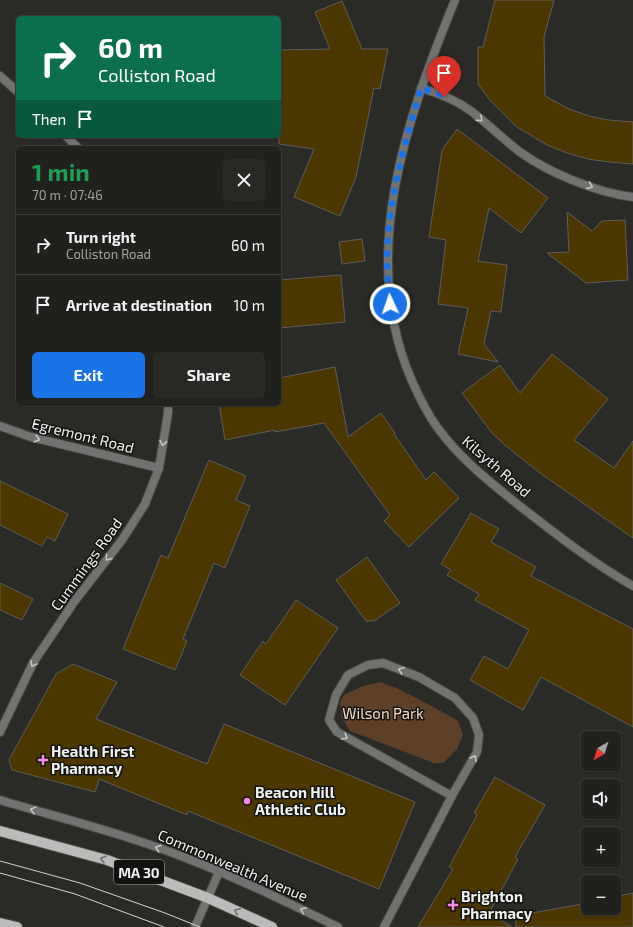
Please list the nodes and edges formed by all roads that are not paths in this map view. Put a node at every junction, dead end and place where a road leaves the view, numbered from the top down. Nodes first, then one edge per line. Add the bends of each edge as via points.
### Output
1 (455, 0) edge
2 (0, 76) edge
3 (421, 88) junction
4 (16, 90) edge
5 (68, 138) edge
6 (76, 146) edge
7 (633, 197) edge
8 (168, 406) edge
9 (0, 426) edge
10 (159, 468) junction
11 (633, 586) edge
12 (0, 732) edge
13 (453, 794) junction
14 (0, 800) edge
15 (0, 831) edge
16 (218, 872) junction
17 (208, 898) junction
18 (0, 923) edge
19 (17, 927) edge
20 (195, 927) edge
21 (272, 927) edge
22 (338, 927) edge
23 (384, 927) edge

1 - 3 street, Kilsyth Road
2 - 4 street
3 -> 7 street via 438,93 470,110 521,153 546,167 598,189
3 - 11 street, Kilsyth Road via 392,201 388,238 390,304 396,337 406,367 419,397 455,451 554,533
5 - 6 street
8 -> 10 street, Cummings Road
9 -> 10 street, Egremont Road via 31,437
10 -> 12 street, Cummings Road via 145,504 122,540 74,602 33,663
13 -> 13 street via 477,752 479,735 472,718 455,698 419,676 383,663 368,665 348,675 336,695 329,720 337,732
13 - 23 street
16 -> 14 street, Commonwealth Avenue via 110,831
17 -> 15 main road, MA 30 via 107,860
16 - 17 street
22 -> 16 street, Commonwealth Avenue
17 - 20 street
21 -> 17 main road, MA 30
18 - 19 main road

